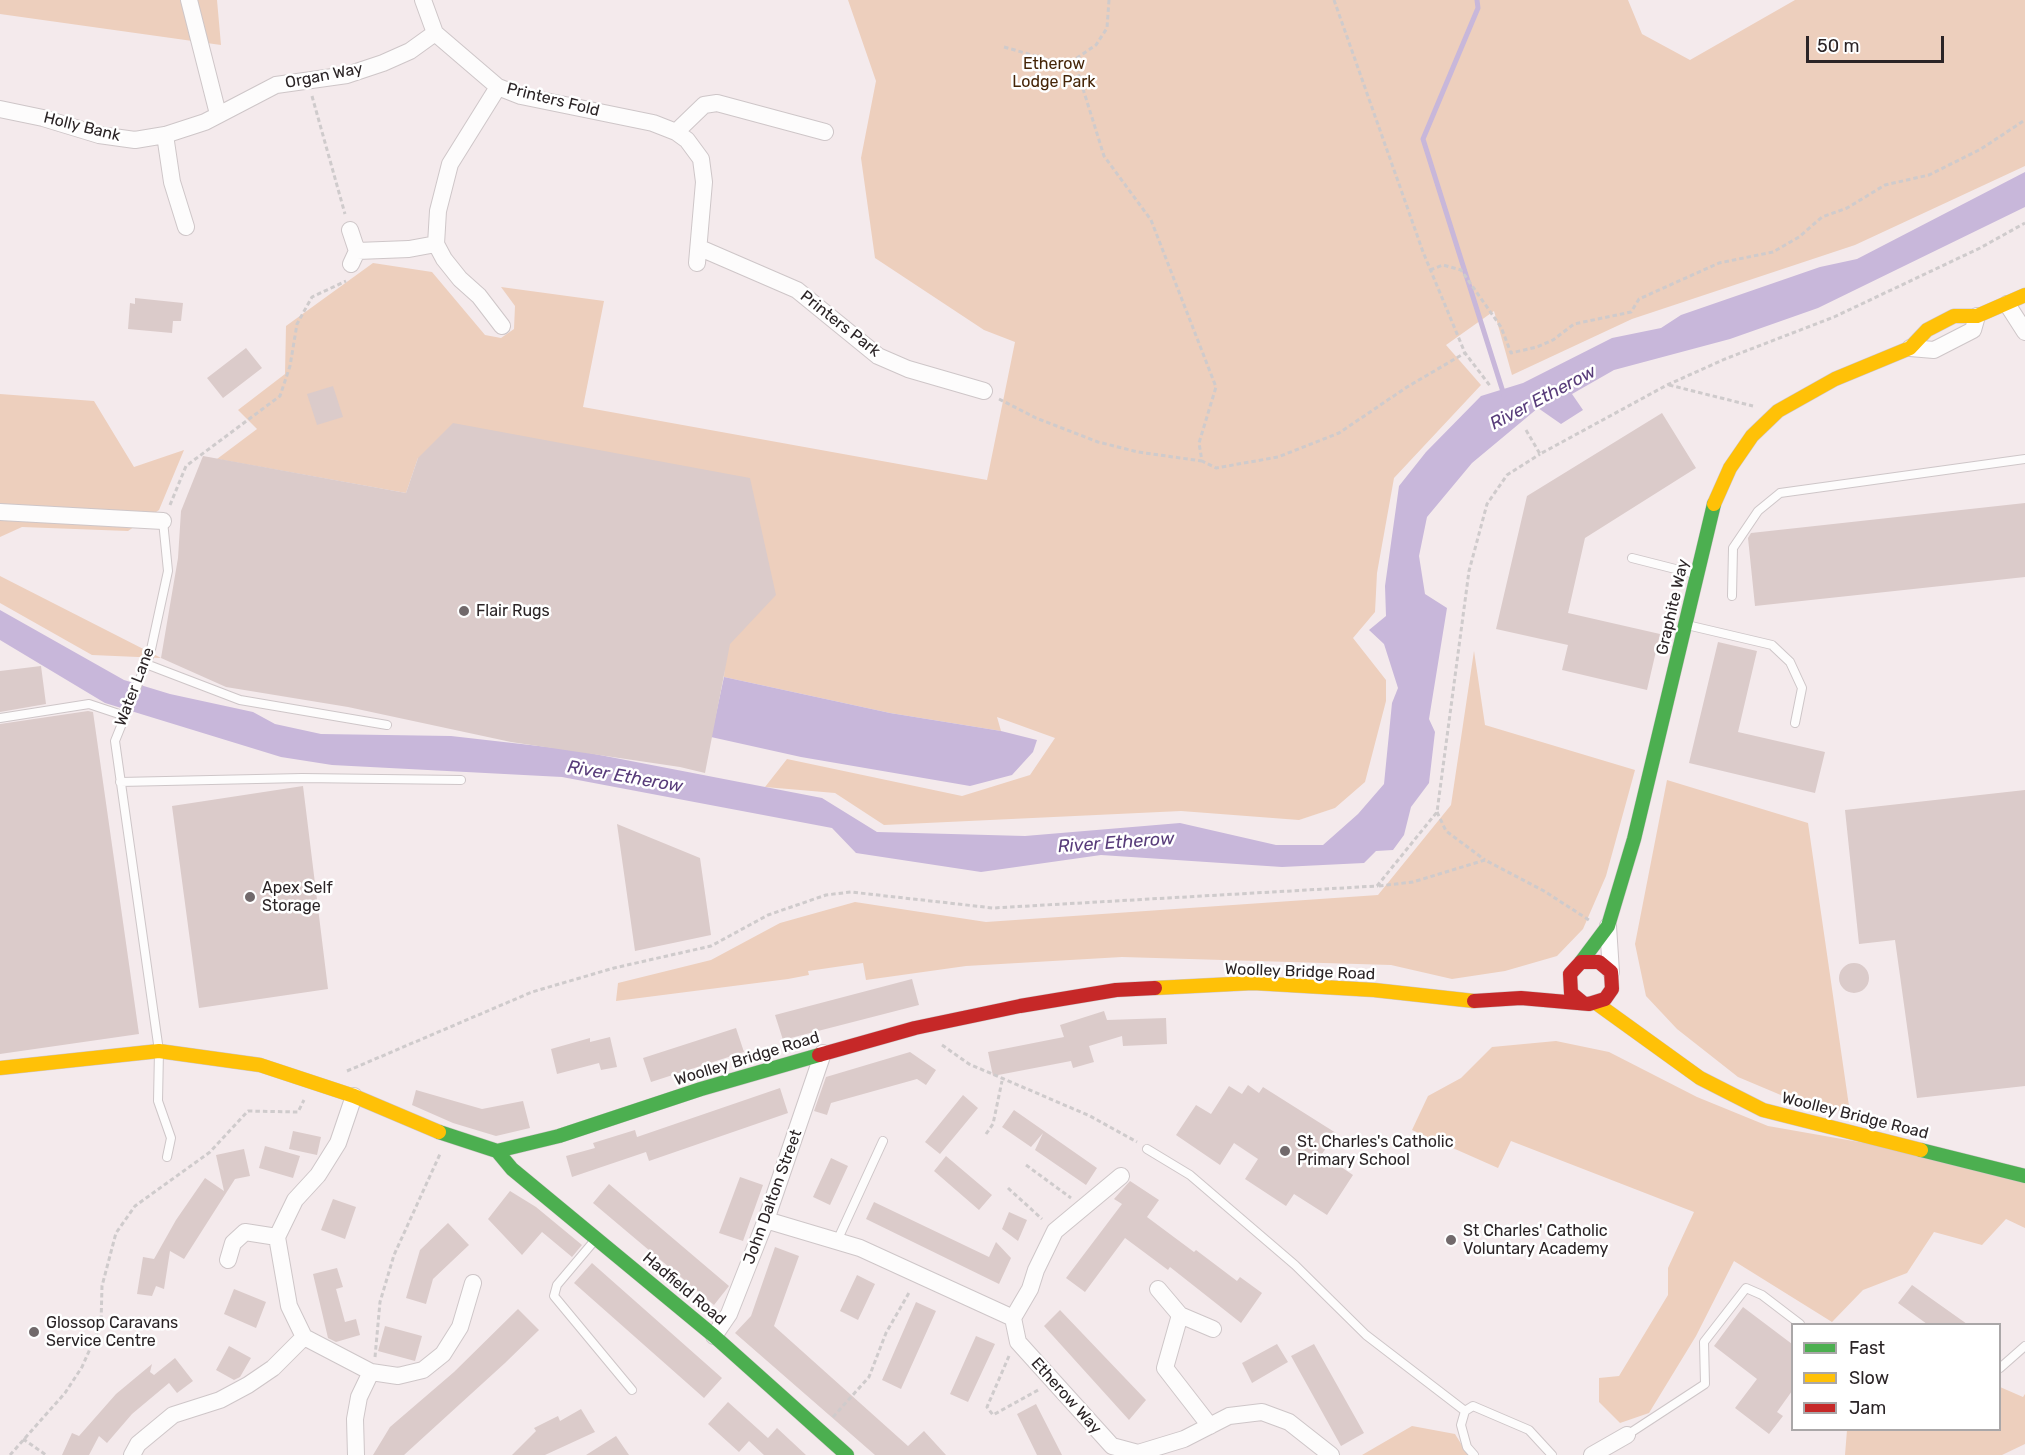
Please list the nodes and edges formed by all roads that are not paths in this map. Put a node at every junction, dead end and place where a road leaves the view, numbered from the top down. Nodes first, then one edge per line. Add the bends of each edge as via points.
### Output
1 (189, 0) edge
2 (423, 0) edge
3 (435, 33) junction
4 (276, 85) joint
5 (498, 87) junction
6 (0, 109) edge
7 (218, 114) junction
8 (653, 123) joint
9 (676, 132) junction
10 (825, 132) dead end
11 (165, 135) junction
12 (349, 225) road end
13 (186, 228) dead end
14 (435, 244) junction
15 (2025, 295) edge
16 (2007, 304) junction
17 (1977, 316) joint
18 (502, 326) dead end
19 (2025, 332) edge
20 (1910, 348) joint
21 (984, 391) road end
22 (2025, 459) edge
23 (0, 512) edge
24 (163, 521) joint
25 (1632, 558) dead end
26 (1698, 574) junction
27 (1732, 596) dead end
28 (1687, 624) junction
29 (146, 664) junction
30 (125, 715) junction
31 (0, 718) edge
32 (1795, 723) dead end
33 (387, 725) dead end
34 (461, 780) dead end
35 (120, 782) junction
36 (1608, 926) junction
37 (1581, 962) junction
38 (1560, 979) junction
39 (1617, 991) junction
40 (1521, 998) junction
41 (1589, 1003) junction
42 (1656, 1045) junction
43 (159, 1051) junction
44 (823, 1053) junction
45 (0, 1068) edge
46 (354, 1096) junction
47 (883, 1140) dead end
48 (1147, 1149) road end
49 (497, 1151) junction
50 (167, 1157) dead end
51 (1121, 1176) dead end
52 (2025, 1176) edge
53 (766, 1220) junction
54 (277, 1237) junction
55 (597, 1237) junction
56 (837, 1241) junction
57 (228, 1260) dead end
58 (473, 1283) dead end
59 (1158, 1289) dead end
60 (1180, 1315) junction
61 (1013, 1318) junction
62 (1799, 1323) edge
63 (1213, 1329) dead end
64 (714, 1336) junction
65 (304, 1337) junction
66 (2025, 1346) edge
67 (2001, 1367) edge
68 (371, 1372) junction
69 (632, 1390) dead end
70 (1465, 1411) junction
71 (1210, 1426) junction
72 (1627, 1435) joint
73 (132, 1455) edge
74 (356, 1455) edge
75 (847, 1455) edge
76 (1331, 1455) edge
77 (1474, 1455) edge
78 (1552, 1455) edge
79 (1592, 1455) edge

1 - 7 street
2 - 3 street, Printers Fold
3 - 4 street, Organ Way via 410,51 347,75
3 - 5 street, Printers Fold
4 - 7 street, Holly Bank
5 - 8 street, Printers Fold via 521,96
5 - 14 street via 450,164 438,211
6 - 11 street, Holly Bank via 99,135 135,140
7 - 11 street, Holly Bank
8 - 9 street, Printers Park
9 - 10 street via 704,105 717,103
9 - 21 street, Printers Park via 701,159 704,182 698,255 797,290 878,356
11 - 13 street via 172,182
12 - 14 street via 354,257
14 - 18 street
15 - 16 street
16 - 17 street
16 - 19 street
17 - 20 street via 1972,330 1934,350
20 - 26 street, Graphite Way via 1835,379 1778,411 1752,436 1730,468 1715,500
22 - 27 lane via 1780,493 1758,511 1733,548
23 - 24 street
24 - 29 lane, Water Lane via 168,571
25 - 26 lane
26 - 28 street, Graphite Way
28 - 32 lane via 1772,645 1790,662 1802,688
28 - 36 street, Graphite Way via 1634,839
29 - 30 lane, Water Lane
29 - 33 lane via 240,700
30 - 31 lane via 89,704
30 - 35 lane, Water Lane via 115,741
34 - 35 lane
35 - 43 lane, Water Lane
36 - 37 street, Graphite Way
36 - 39 street
37 - 38 street, Graphite Way
37 - 39 street via 1599,962
38 - 40 street, Woolley Bridge Road
38 - 41 street via 1569,981 1571,993
39 - 41 street
39 - 42 street, Woolley Bridge Road
40 - 41 street, Woolley Bridge Road
40 - 44 street, Woolley Bridge Road via 1465,1001 1374,990 1253,983 1116,990 915,1028
41 - 42 street, Woolley Bridge Road
42 - 52 street, Woolley Bridge Road via 1700,1078 1762,1110
43 - 45 street
43 - 46 street via 260,1065
43 - 50 lane, Water Lane via 158,1101 171,1138
44 - 49 street, Woolley Bridge Road via 559,1136
44 - 53 street, John Dalton Street
46 - 49 street via 448,1136
46 - 54 street via 338,1143 318,1175 295,1200
47 - 56 lane
48 - 70 lane via 1190,1175 1295,1265 1365,1335
49 - 55 street, Hadfield Road via 512,1168
51 - 61 street via 1055,1231
53 - 56 street
53 - 64 street, John Dalton Street via 729,1314
54 - 57 street via 245,1232 233,1243
54 - 65 street via 289,1306
55 - 64 street, Hadfield Road
55 - 69 lane via 558,1285 554,1296
56 - 61 street via 920,1273
58 - 68 street via 460,1327 443,1354 423,1370 398,1376
59 - 60 street
60 - 63 street
60 - 71 street via 1165,1368
61 - 71 street, Etherow Way via 1018,1342 1112,1446 1138,1453
62 - 72 lane via 1762,1295 1746,1288 1704,1342 1705,1384
64 - 75 street, Hadfield Road
65 - 68 street
65 - 73 street via 273,1368 248,1385 220,1400 173,1415 138,1444
66 - 67 lane
68 - 74 street via 359,1397 355,1419
70 - 77 lane via 1461,1425 1467,1447
70 - 78 lane via 1473,1407 1529,1430
71 - 76 street, Etherow Way via 1229,1416 1262,1412 1289,1422
72 - 79 street

